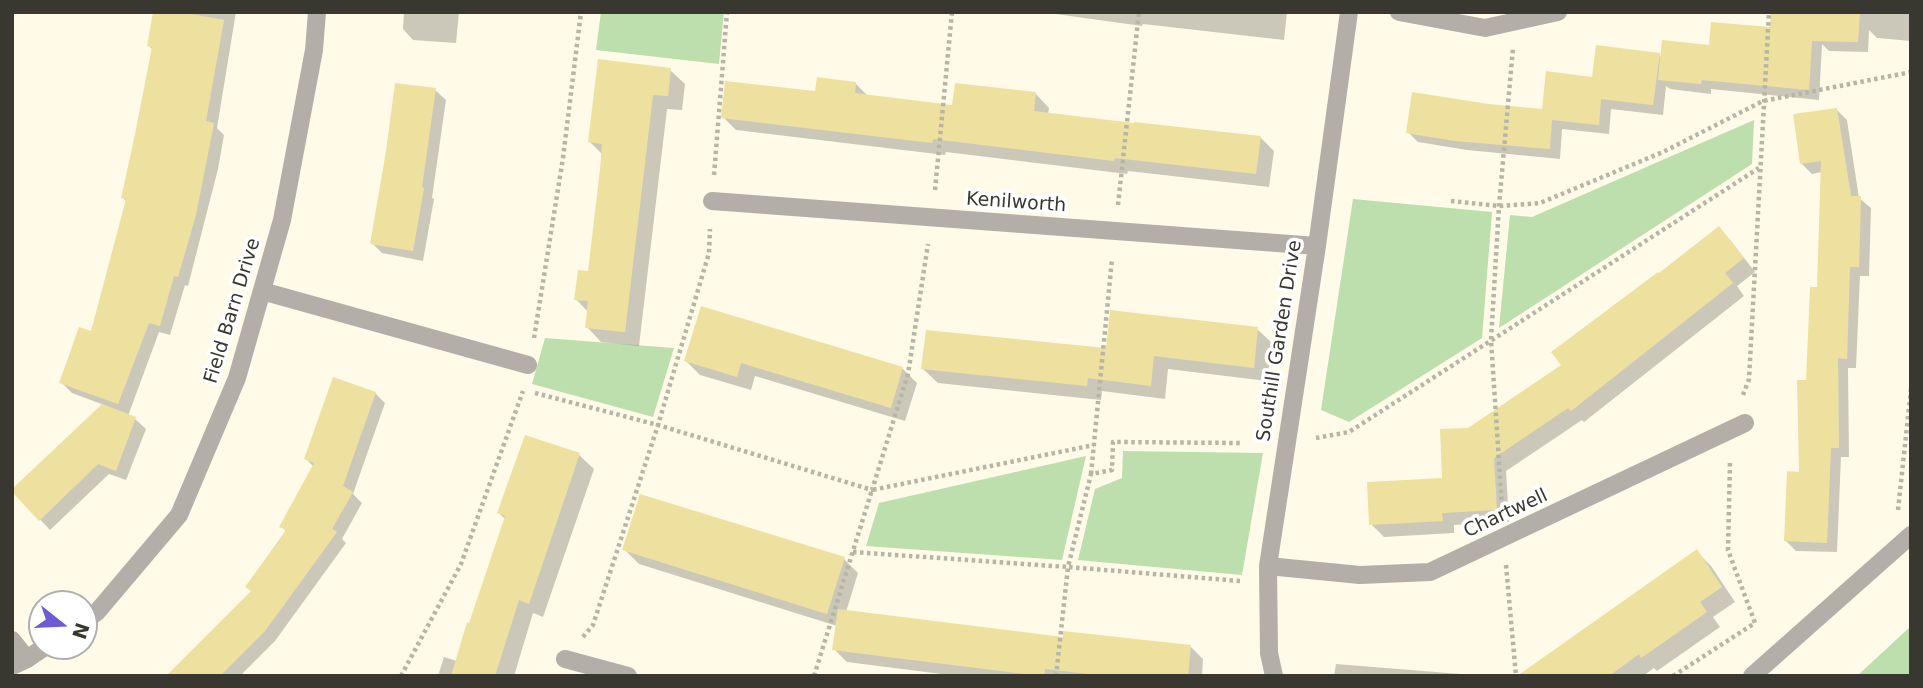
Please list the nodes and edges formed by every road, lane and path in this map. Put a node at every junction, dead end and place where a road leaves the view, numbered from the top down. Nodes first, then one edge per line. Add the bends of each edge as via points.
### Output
1 (317, 12) edge
2 (727, 12) edge
3 (953, 12) edge
4 (1349, 12) edge
5 (1399, 12) edge
6 (1558, 12) edge
7 (1769, 12) edge
8 (1515, 21) junction
9 (1911, 72) edge
10 (1763, 101) junction
11 (1760, 168) junction
12 (712, 201) junction
13 (1451, 201) dead end
14 (1499, 206) junction
15 (932, 218) junction
16 (1317, 246) junction
17 (262, 291) junction
18 (1492, 340) junction
19 (528, 365) dead end
20 (1911, 388) edge
21 (524, 390) dead end
22 (658, 425) junction
23 (1738, 426) junction
24 (1316, 438) dead end
25 (1240, 443) dead end
26 (1094, 445) dead end
27 (873, 490) junction
28 (1911, 535) edge
29 (1504, 538) junction
30 (1894, 549) junction
31 (853, 552) junction
32 (1068, 567) junction
33 (1268, 575) junction
34 (98, 611) edge
35 (12, 640) edge
36 (565, 659) joint
37 (20, 662) edge
38 (628, 676) edge
39 (814, 676) edge
40 (1056, 676) edge
41 (1274, 676) edge
42 (1516, 676) edge
43 (1673, 676) edge
44 (1752, 676) edge

1 - 17 street, Field Barn Drive via 282,220
2 - 12 path
3 - 15 path
4 - 16 street, Southill Garden Drive
5 - 8 street via 1485,28
6 - 8 street
7 - 10 path
8 - 14 path
9 - 10 path
10 - 11 path
10 - 14 path via 1663,152 1540,203
11 - 18 path
11 - 23 path via 1749,379
12 - 15 street, Kenilworth
12 - 22 path via 709,253
13 - 14 path
14 - 18 path
15 - 16 street, Kenilworth
15 - 27 path via 908,373
16 - 33 street, Southill Garden Drive
17 - 19 street
17 - 34 street, Field Barn Drive via 237,379 179,514
18 - 24 path via 1349,432
18 - 29 path
20 - 30 path
21 - 22 path
22 - 27 path
22 - 36 path via 593,625
23 - 29 street, Chartwell
23 - 43 path via 1728,550 1755,623
25 - 32 path via 1113,442 1112,470 1091,474
26 - 27 path
27 - 31 path
28 - 30 street
29 - 33 street, Chartwell via 1430,572
29 - 42 path
30 - 44 street
31 - 32 path
31 - 39 path
32 - 33 path
32 - 40 path
33 - 41 street, Southill Garden Drive via 1269,653
35 - 37 street
36 - 38 street

